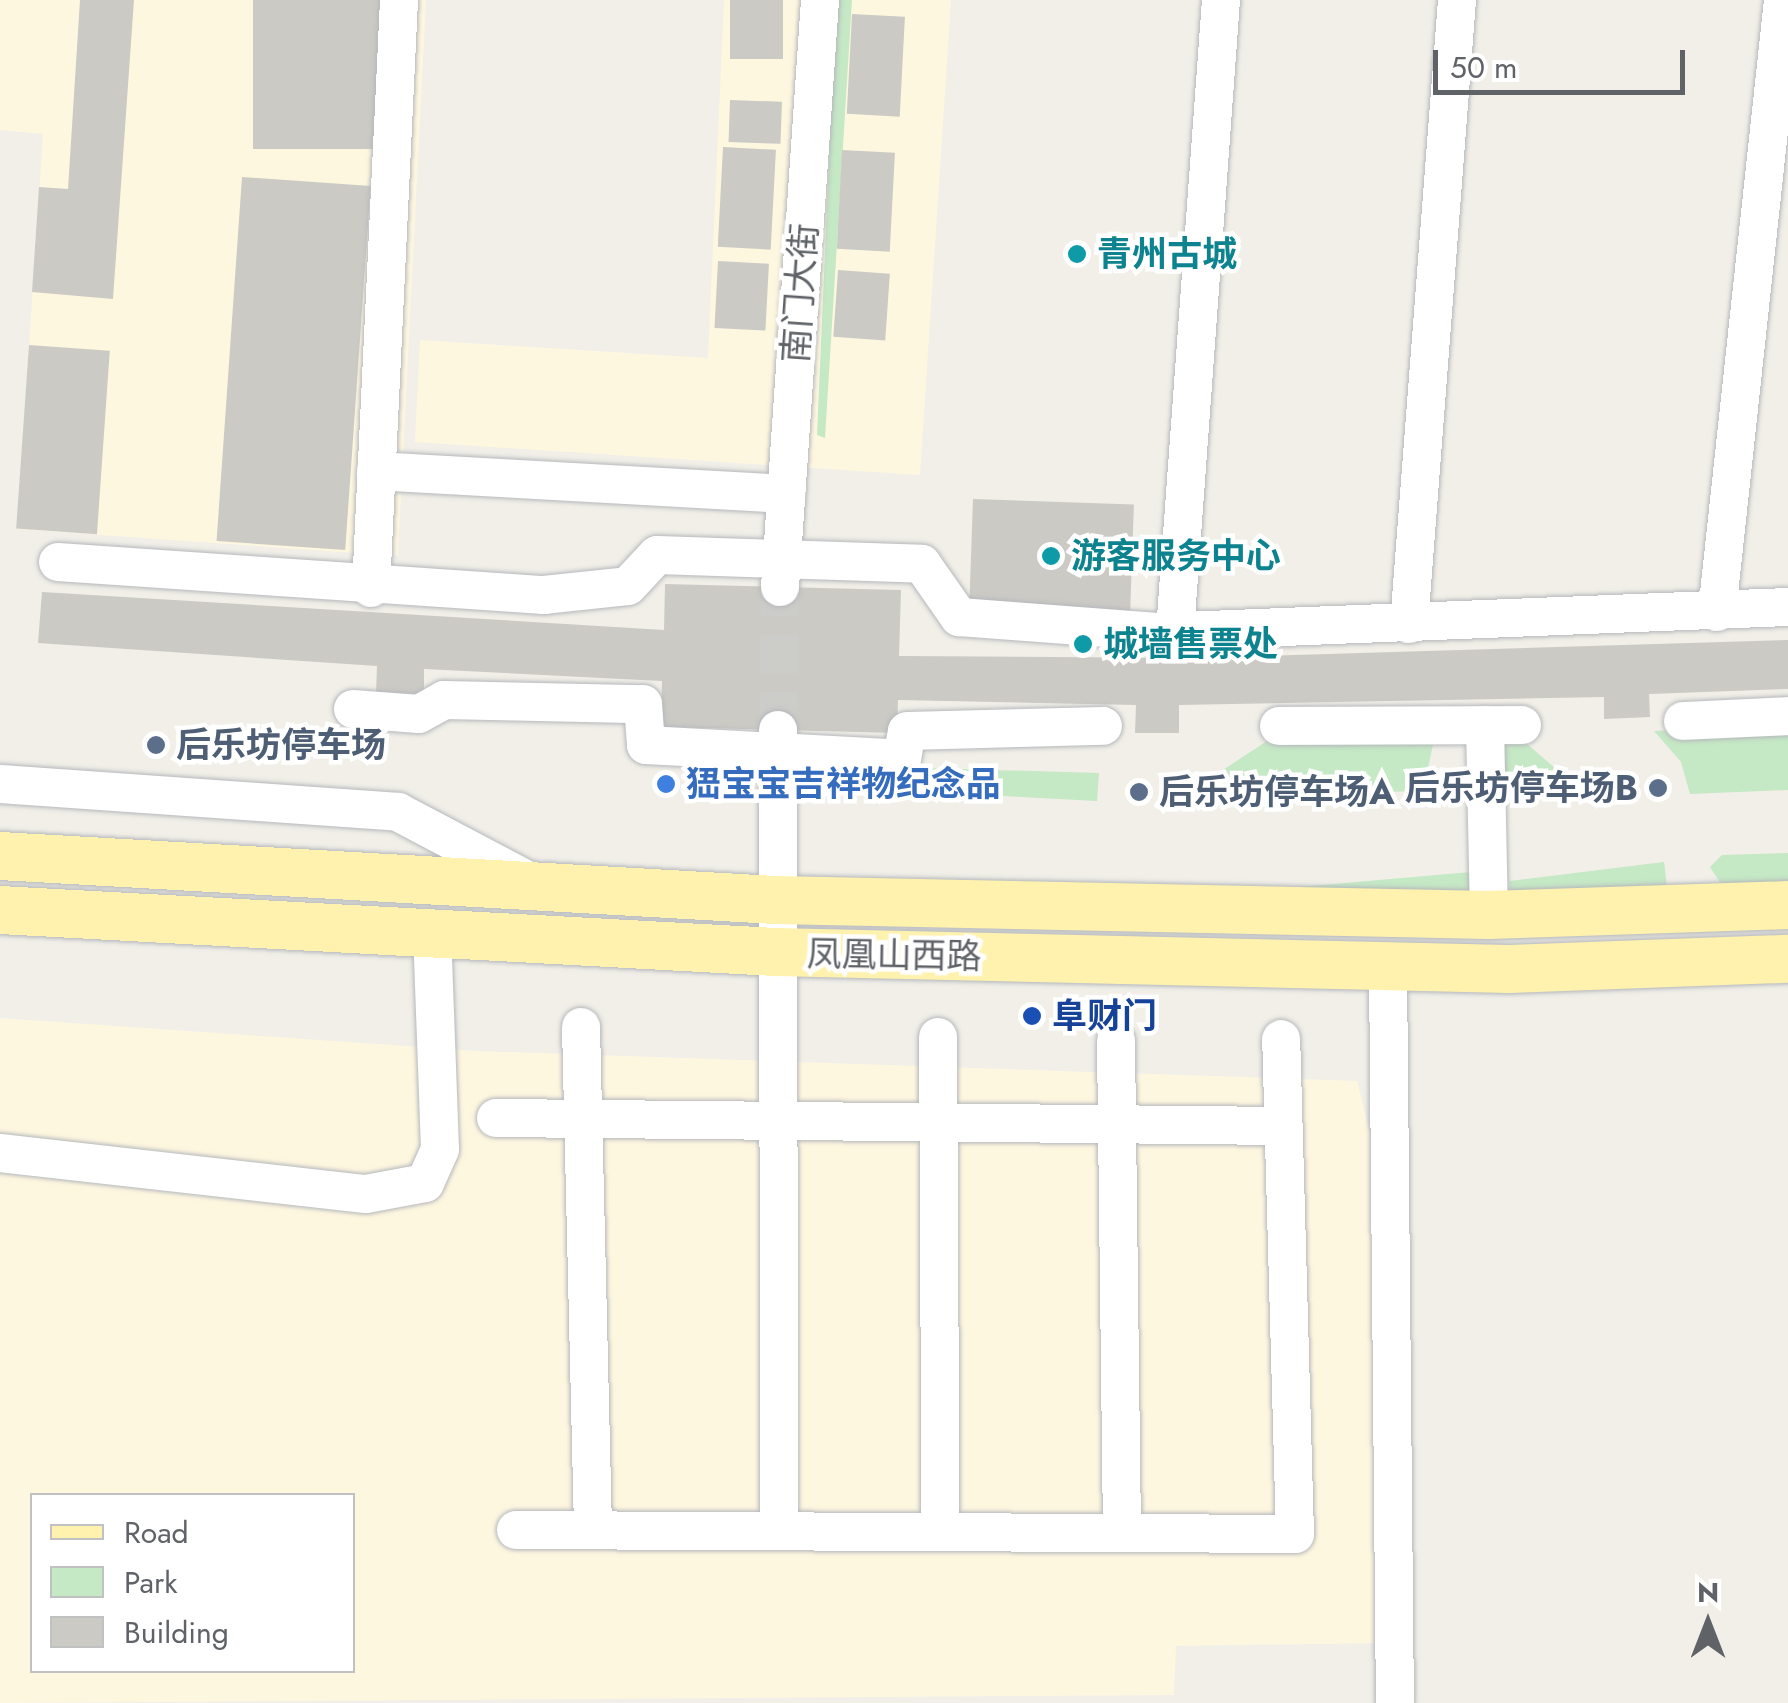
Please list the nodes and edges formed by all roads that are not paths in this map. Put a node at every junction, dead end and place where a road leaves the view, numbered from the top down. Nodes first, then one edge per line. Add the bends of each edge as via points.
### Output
1 (399, 0) edge
2 (820, 0) edge
3 (1220, 0) edge
4 (1457, 0) edge
5 (1783, 0) edge
6 (1774, 207) edge
7 (376, 470) junction
8 (786, 494) junction
9 (58, 562) dead end
10 (781, 573) junction
11 (371, 588) junction
12 (1788, 607) edge
13 (1717, 612) junction
14 (1409, 624) junction
15 (1175, 632) junction
16 (353, 708) dead end
17 (1788, 716) edge
18 (1683, 721) dead end
19 (1102, 726) dead end
20 (1279, 726) dead end
21 (777, 741) junction
22 (0, 784) edge
23 (0, 856) edge
24 (542, 888) junction
25 (776, 900) junction
26 (1788, 905) edge
27 (0, 910) edge
28 (1489, 914) junction
29 (432, 931) junction
30 (775, 952) junction
31 (1788, 958) edge
32 (1388, 967) junction
33 (581, 1026) dead end
34 (938, 1037) dead end
35 (1116, 1040) dead end
36 (1281, 1040) dead end
37 (496, 1118) dead end
38 (583, 1119) junction
39 (776, 1120) junction
40 (939, 1122) junction
41 (1117, 1124) junction
42 (1284, 1126) junction
43 (0, 1153) edge
44 (516, 1530) dead end
45 (593, 1530) junction
46 (779, 1531) junction
47 (941, 1532) junction
48 (1122, 1533) junction
49 (1394, 1703) edge

1 - 7 street
2 - 8 street, 南门大街
3 - 15 street
4 - 14 street
5 - 6 street
6 - 13 street
7 - 8 street
7 - 11 street
8 - 10 street, 南门大街
9 - 11 street
10 - 11 street via 657,555 628,586 544,595
10 - 15 street via 922,564 959,617
12 - 13 street
13 - 14 street
14 - 15 street
16 - 21 street via 418,714 444,700 643,704 646,745
17 - 18 street
19 - 21 street via 907,730 902,759
20 - 28 street via 1504,725
21 - 25 street
22 - 24 street via 398,812
23 - 24 main road, 凤凰山西路
24 - 25 main road, 凤凰山西路
25 - 28 main road, 凤凰山西路
25 - 30 street
26 - 28 main road, 凤凰山西路
27 - 29 main road, 凤凰山西路
29 - 30 main road, 凤凰山西路
29 - 43 street via 440,1148 425,1183 366,1194
30 - 32 main road, 凤凰山西路
30 - 39 street
31 - 32 main road, 凤凰山西路
32 - 49 street
33 - 38 street
34 - 40 street
35 - 41 street
36 - 42 street
37 - 38 street
38 - 39 street
38 - 45 street
39 - 40 street
39 - 46 street
40 - 41 street
40 - 47 street
41 - 42 street
41 - 48 street
42 - 48 street via 1295,1534
44 - 45 street
45 - 46 street
46 - 47 street
47 - 48 street

